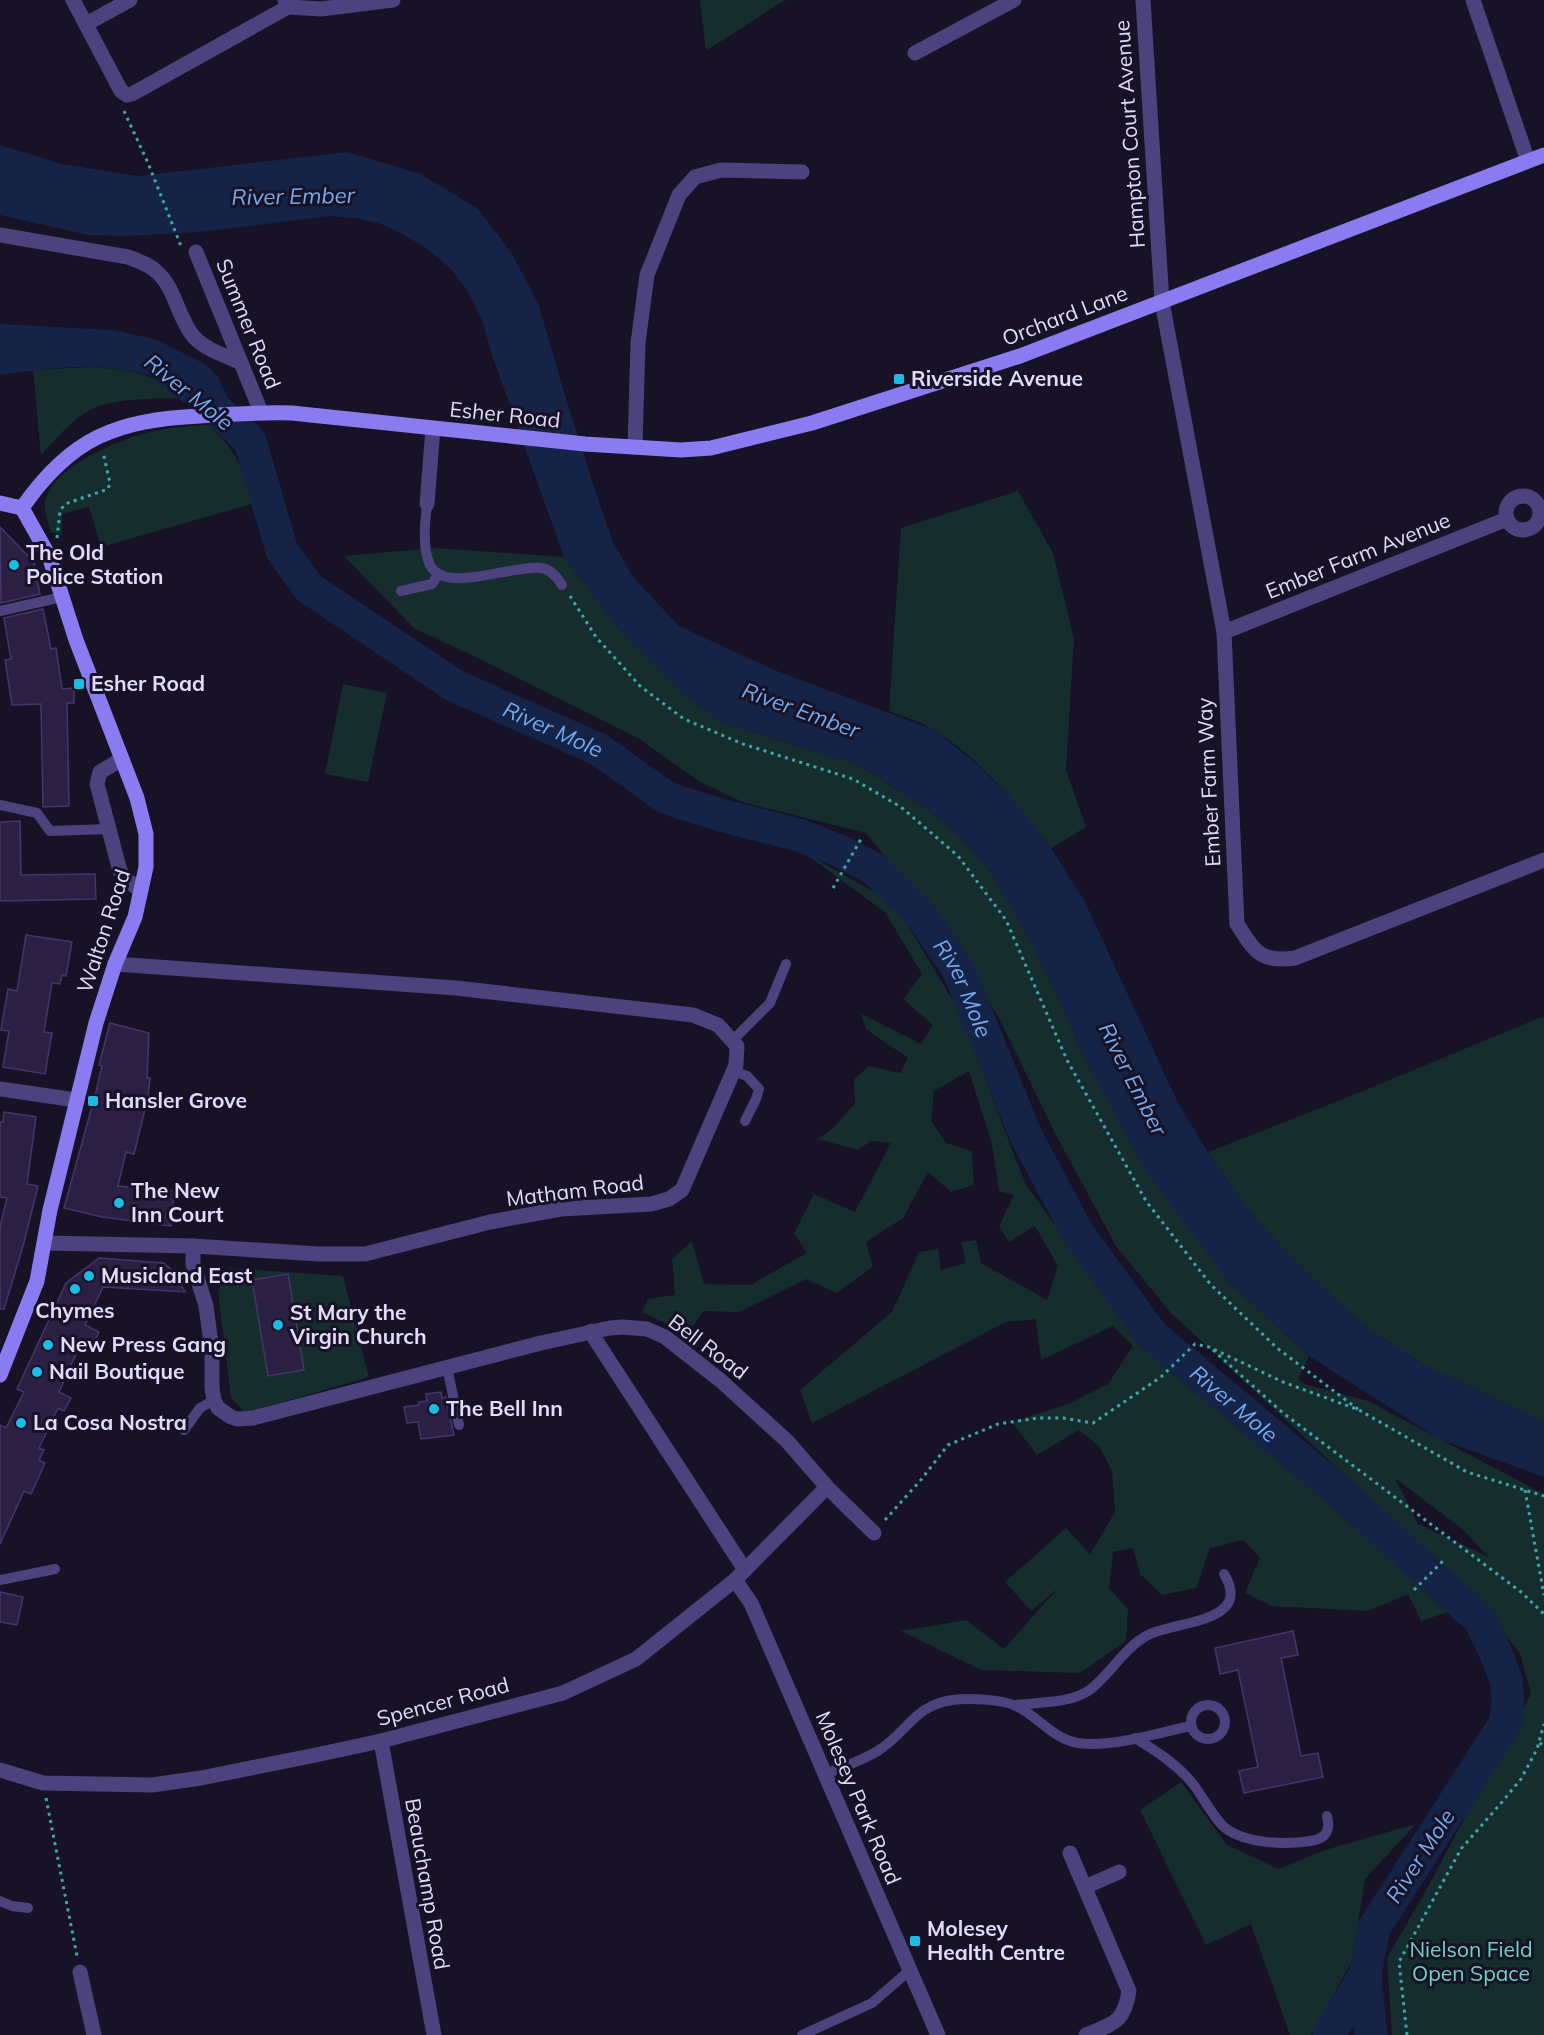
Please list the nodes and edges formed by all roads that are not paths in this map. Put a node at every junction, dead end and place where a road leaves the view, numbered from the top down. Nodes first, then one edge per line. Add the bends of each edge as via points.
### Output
1 (73, 0) edge
2 (130, 0) edge
3 (393, 0) edge
4 (1014, 0) edge
5 (1143, 0) edge
6 (1473, 0) edge
7 (286, 3) edge
8 (86, 24) junction
9 (915, 53) dead end
10 (1544, 155) edge
11 (1528, 161) junction
12 (802, 172) dead end
13 (0, 235) edge
14 (189, 251) road end
15 (1161, 302) junction
16 (240, 362) junction
17 (261, 412) junction
18 (434, 429) junction
19 (585, 444) joint
20 (635, 447) junction
21 (0, 503) edge
22 (427, 504) joint
23 (22, 508) junction
24 (1508, 519) dead end
25 (438, 575) junction
26 (562, 585) road end
27 (402, 591) dead end
28 (62, 597) junction
29 (0, 610) edge
30 (1224, 632) junction
31 (122, 759) junction
32 (0, 805) edge
33 (109, 829) junction
34 (1544, 860) edge
35 (141, 891) junction
36 (786, 963) dead end
37 (115, 964) junction
38 (732, 1041) junction
39 (733, 1071) junction
40 (0, 1089) edge
41 (76, 1100) junction
42 (745, 1121) dead end
43 (44, 1243) junction
44 (193, 1246) junction
45 (592, 1331) junction
46 (4, 1355) edge
47 (447, 1367) junction
48 (0, 1375) edge
49 (214, 1400) junction
50 (459, 1425) dead end
51 (184, 1430) dead end
52 (827, 1487) junction
53 (874, 1533) road end
54 (55, 1569) dead end
55 (1224, 1574) dead end
56 (740, 1575) junction
57 (0, 1580) edge
58 (1015, 1705) junction
59 (1191, 1726) dead end
60 (1135, 1738) junction
61 (381, 1741) junction
62 (0, 1770) edge
63 (824, 1775) junction
64 (1327, 1816) dead end
65 (1070, 1853) dead end
66 (1119, 1872) dead end
67 (1085, 1887) junction
68 (0, 1901) edge
69 (28, 1908) dead end
70 (910, 1970) junction
71 (80, 1972) road end
72 (94, 2035) edge
73 (434, 2035) edge
74 (801, 2035) edge
75 (938, 2035) edge
76 (1086, 2035) edge

1 - 8 street
2 - 8 street
3 - 7 street via 321,9
4 - 9 street
5 - 15 street, Hampton Court Avenue
6 - 11 street
7 - 8 street via 127,95
10 - 11 main road, Orchard Lane
11 - 15 main road, Orchard Lane
12 - 20 street via 721,170 695,177 679,195 647,274 638,343
13 - 16 street via 144,263 164,280 195,338 210,350
14 - 16 street, Summer Road
15 - 20 main road, Orchard Lane via 1020,356 812,423 711,448
15 - 30 street, Ember Farm Way
16 - 17 street, Summer Road
17 - 18 main road, Esher Road
17 - 23 main road, Esher Road via 144,421 118,428 94,438 58,464
18 - 19 main road, Esher Road
18 - 22 street
19 - 20 main road, Orchard Lane
21 - 23 main road
22 - 25 lane via 426,548
23 - 28 main road, Walton Road via 49,556
24 - 30 street, Ember Farm Avenue
25 - 26 lane via 454,579 543,568 556,575
25 - 27 lane via 432,584
28 - 29 lane
28 - 31 main road, Walton Road
30 - 34 street, Ember Farm Way via 1237,924 1255,952 1277,960 1295,958
31 - 33 street via 100,772 97,784
31 - 35 main road, Walton Road via 146,834
32 - 33 lane via 37,813 50,831
33 - 35 street via 120,871
35 - 37 main road, Walton Road via 135,917
36 - 38 lane via 770,1003
37 - 38 street via 456,988 693,1015 718,1025
37 - 41 main road, Walton Road
38 - 39 street, Matham Road via 737,1046
39 - 42 lane via 747,1076 759,1089
39 - 44 street, Matham Road via 682,1190 669,1199 651,1204 561,1209 490,1222 366,1254
40 - 41 street
41 - 43 main road, Walton Road
43 - 44 street, Matham Road
43 - 46 main road, Walton Road via 37,1281
44 - 49 street via 193,1264 206,1305
45 - 47 street, Bell Road
45 - 52 street, Bell Road via 635,1327 656,1332 720,1380 787,1441
45 - 56 street, Molesey Park Road
46 - 48 main road, Walton Road
47 - 49 street, Bell Road via 245,1419 225,1414
47 - 50 lane
49 - 51 lane via 200,1408
52 - 53 street, Bell Road
52 - 56 street, Spencer Road
54 - 57 lane
55 - 58 lane via 1230,1585 1230,1600 1221,1611 1148,1635 1090,1690 1068,1699
56 - 61 street, Spencer Road via 636,1659 563,1693
56 - 63 street, Molesey Park Road
58 - 60 lane via 1060,1736 1078,1743
58 - 63 lane via 982,1699 930,1706 880,1749
59 - 60 lane
60 - 64 lane via 1175,1765 1224,1827 1244,1836 1269,1843 1315,1841 1328,1831
61 - 62 street, Spencer Road via 152,1785 43,1784
61 - 73 street, Beauchamp Road
63 - 70 street, Molesey Park Road
65 - 67 street
66 - 67 street
67 - 76 street via 1129,1991 1126,2010 1114,2023
68 - 69 lane
70 - 74 lane via 872,2003
70 - 75 street, Molesey Park Road
71 - 72 street

